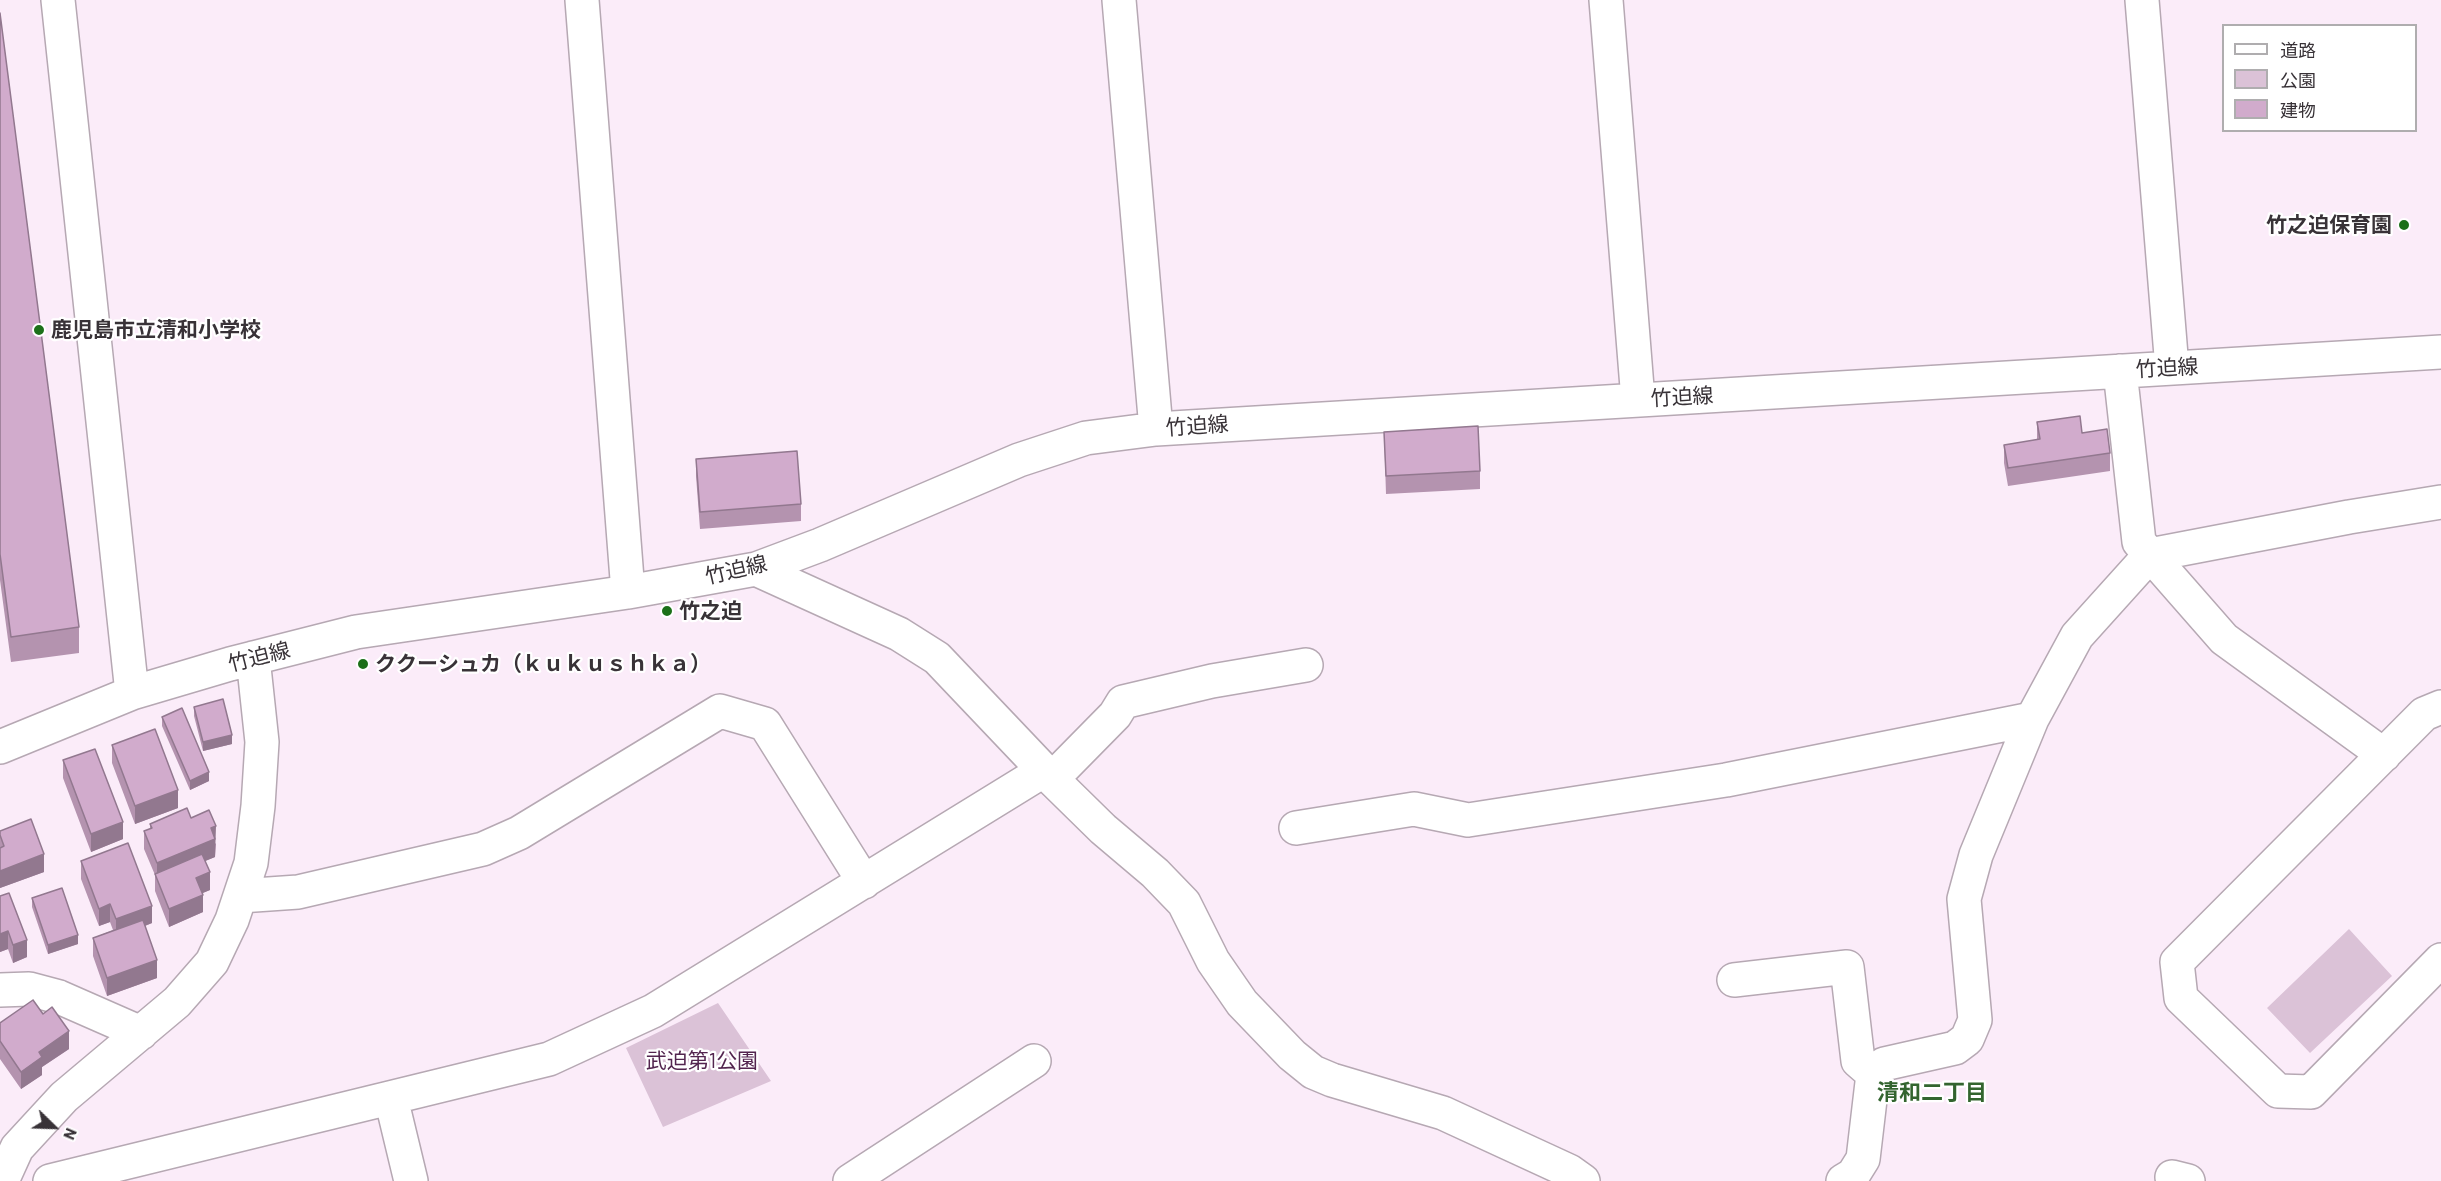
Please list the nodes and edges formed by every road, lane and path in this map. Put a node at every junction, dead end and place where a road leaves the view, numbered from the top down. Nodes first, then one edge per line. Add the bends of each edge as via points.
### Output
1 (58, 0) edge
2 (582, 0) edge
3 (1119, 0) edge
4 (1606, 0) edge
5 (2142, 0) edge
6 (2441, 352) edge
7 (2172, 368) junction
8 (2120, 371) junction
9 (1638, 400) junction
10 (1156, 429) junction
11 (2441, 502) edge
12 (2150, 555) junction
13 (756, 569) junction
14 (628, 591) junction
15 (253, 658) junction
16 (1306, 665) dead end
17 (132, 693) junction
18 (2441, 707) edge
19 (2032, 719) junction
20 (0, 747) edge
21 (2384, 755) junction
22 (1048, 775) junction
23 (1296, 828) dead end
24 (864, 882) junction
25 (240, 896) junction
26 (2441, 960) edge
27 (1734, 980) dead end
28 (0, 990) edge
29 (141, 1034) junction
30 (1034, 1061) dead end
31 (1873, 1074) junction
32 (391, 1098) junction
33 (2, 1181) edge
34 (50, 1181) edge
35 (411, 1181) edge
36 (850, 1181) edge
37 (1583, 1181) edge
38 (1843, 1181) edge

1 - 17 street
2 - 14 street
3 - 10 street
4 - 9 street
5 - 7 street
6 - 7 street, 竹迫線
7 - 8 street, 竹迫線
8 - 9 street, 竹迫線
8 - 12 street via 2139,542
9 - 10 street, 竹迫線
10 - 13 street, 竹迫線 via 1086,438 1019,460
11 - 12 street
12 - 19 street via 2077,636
12 - 21 street via 2224,639
13 - 14 street, 竹迫線
13 - 22 street via 889,629 938,658
14 - 15 street, 竹迫線 via 357,632
15 - 17 street, 竹迫線
15 - 25 street via 262,742 260,785 251,863
16 - 22 street via 1123,702 1115,715
17 - 20 street, 竹迫線
18 - 21 street via 2424,714
19 - 23 street via 1726,780 1468,820 1414,809
19 - 31 street via 1976,855 1964,899 1975,1020 1967,1039 1955,1048 1884,1064
21 - 26 street via 2178,962 2181,998 2278,1091 2311,1092
22 - 24 street
22 - 37 street via 1184,903 1213,961 1242,1003 1306,1066 1332,1080 1443,1113
24 - 25 street via 765,724 720,711 519,833 483,849 298,892
24 - 32 street via 653,1011 549,1059
25 - 29 street via 212,962 177,1002
27 - 31 street via 1847,967 1858,1061
28 - 29 street via 29,989 59,997
29 - 33 street via 64,1097 17,1148
30 - 36 street
31 - 38 street via 1863,1159 1853,1175
32 - 34 street
32 - 35 street

